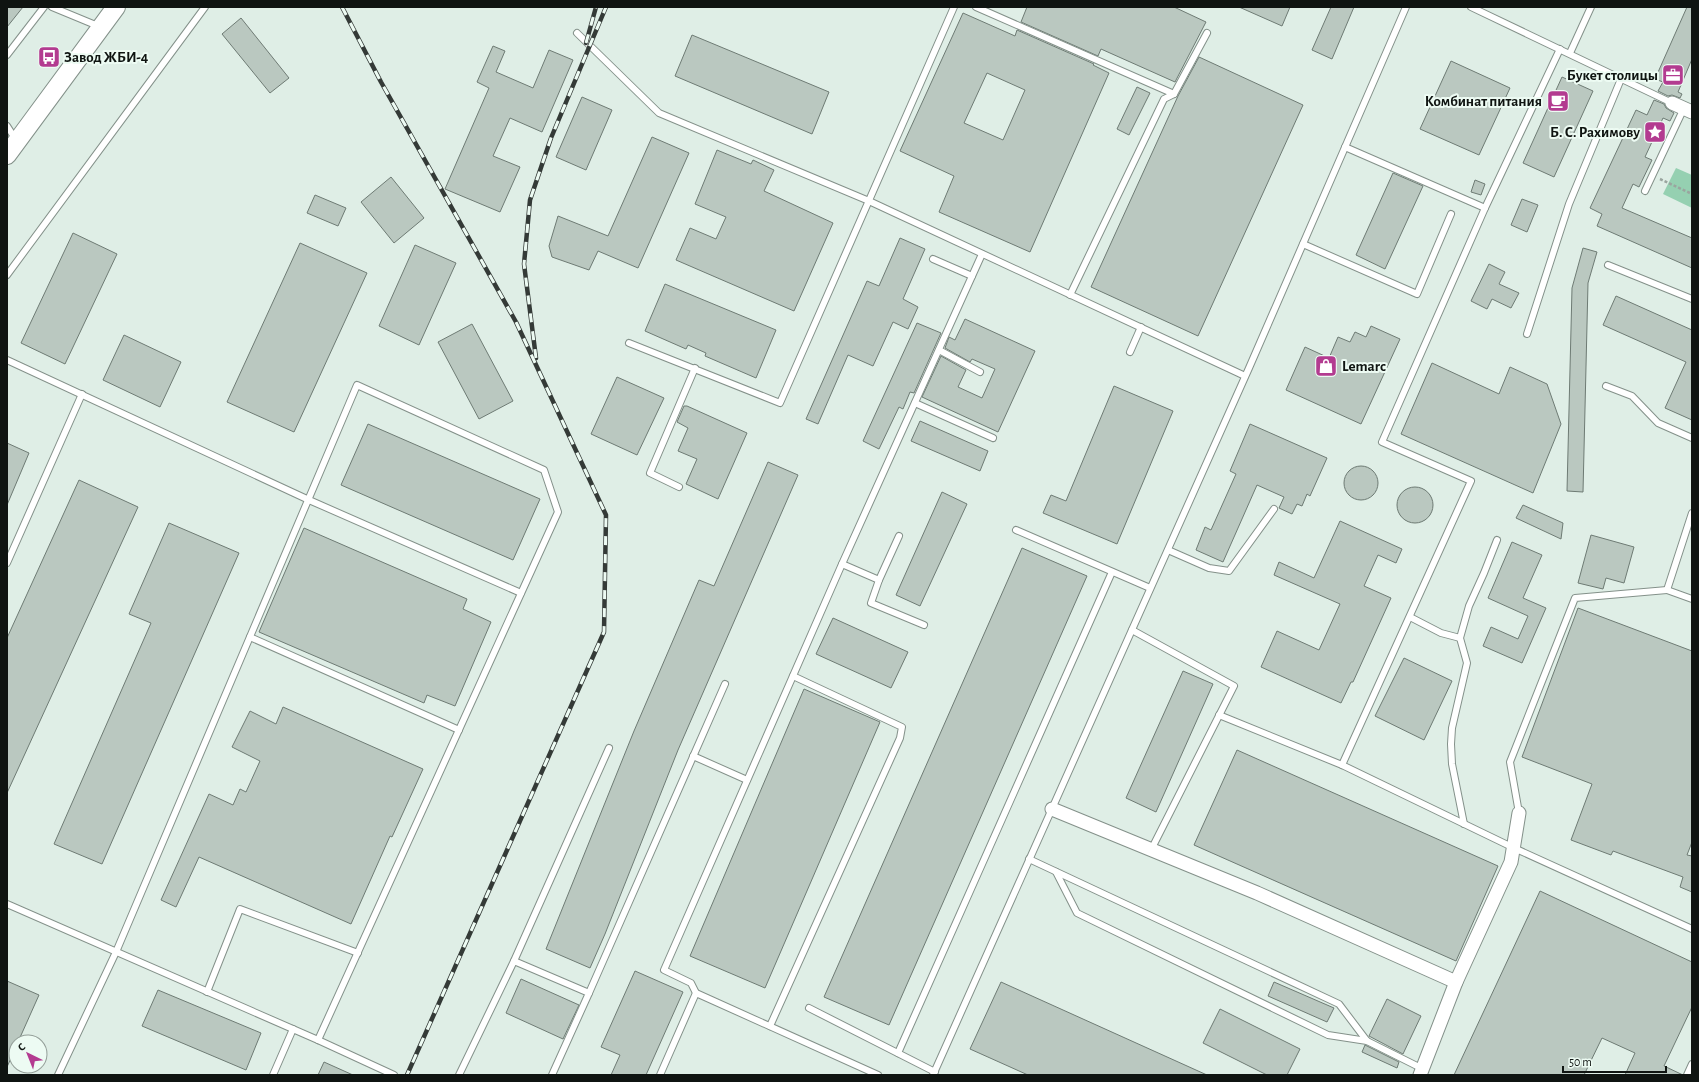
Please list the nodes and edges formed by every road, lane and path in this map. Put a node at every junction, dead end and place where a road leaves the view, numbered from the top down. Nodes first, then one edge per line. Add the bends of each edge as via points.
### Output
1 (44, 7) edge
2 (52, 7) edge
3 (116, 7) edge
4 (206, 7) edge
5 (954, 7) edge
6 (976, 7) edge
7 (1406, 7) edge
8 (1471, 7) edge
9 (1591, 7) edge
10 (101, 27) junction
11 (577, 33) dead end
12 (1207, 33) dead end
13 (1560, 49) junction
14 (1570, 53) junction
15 (7, 55) edge
16 (1621, 79) junction
17 (1174, 94) junction
18 (1683, 108) edge
19 (7, 126) edge
20 (1345, 147) junction
21 (12, 149) edge
22 (1652, 176) junction
23 (1645, 191) dead end
24 (1692, 194) edge
25 (869, 200) junction
26 (1485, 208) junction
27 (1451, 214) dead end
28 (1303, 244) junction
29 (982, 254) junction
30 (933, 259) dead end
31 (1608, 265) dead end
32 (7, 274) edge
33 (972, 276) junction
34 (1071, 295) junction
35 (1692, 299) edge
36 (1141, 328) junction
37 (1527, 334) dead end
38 (629, 343) dead end
39 (939, 350) junction
40 (1130, 352) dead end
41 (7, 360) edge
42 (695, 368) junction
43 (980, 372) dead end
44 (1245, 376) junction
45 (1606, 386) dead end
46 (82, 394) junction
47 (914, 403) junction
48 (993, 438) dead end
49 (1692, 438) edge
50 (679, 487) dead end
51 (309, 500) junction
52 (1274, 509) dead end
53 (1692, 514) edge
54 (1016, 530) dead end
55 (899, 536) dead end
56 (1497, 540) dead end
57 (1168, 550) junction
58 (7, 563) edge
59 (842, 564) junction
60 (1112, 572) junction
61 (879, 580) junction
62 (1150, 588) junction
63 (1667, 590) junction
64 (521, 593) junction
65 (1692, 599) edge
66 (1410, 616) junction
67 (924, 625) dead end
68 (1132, 630) junction
69 (250, 637) junction
70 (1460, 638) junction
71 (793, 676) junction
72 (725, 684) dead end
73 (1219, 715) junction
74 (459, 730) junction
75 (609, 748) dead end
76 (693, 756) junction
77 (1342, 765) junction
78 (747, 780) junction
79 (1052, 809) junction
80 (1519, 813) joint
81 (1464, 824) junction
82 (1514, 848) junction
83 (1151, 850) junction
84 (1030, 859) junction
85 (1056, 872) junction
86 (7, 904) edge
87 (1692, 929) edge
88 (116, 952) junction
89 (358, 953) junction
90 (514, 962) junction
91 (1456, 982) junction
92 (207, 992) junction
93 (590, 993) junction
94 (696, 993) junction
95 (809, 1008) dead end
96 (770, 1026) junction
97 (293, 1029) junction
98 (318, 1040) junction
99 (1367, 1041) junction
100 (898, 1053) junction
101 (1692, 1064) edge
102 (1421, 1072) edge
103 (934, 1073) edge
104 (58, 1075) edge
105 (273, 1075) edge
106 (394, 1075) edge
107 (459, 1075) edge
108 (552, 1075) edge
109 (660, 1075) edge
110 (878, 1075) edge
111 (1687, 1075) edge

1 - 15 lane
2 - 10 lane
3 - 10 main road
4 - 32 lane
5 - 25 lane
6 - 17 lane
7 - 20 lane
8 - 13 lane
9 - 14 lane
10 - 21 main road
11 - 25 lane via 659,113
12 - 17 lane
13 - 14 lane
13 - 26 lane
14 - 16 lane
16 - 18 lane
16 - 37 lane via 1569,204
17 - 34 lane via 1164,99
18 - 22 lane
19 - 21 lane
20 - 26 lane
20 - 28 lane
22 - 23 lane
22 - 24 path
25 - 29 lane
25 - 42 lane via 780,403
26 - 66 lane via 1382,442 1471,482
27 - 28 lane via 1416,294
28 - 44 lane
29 - 33 lane
29 - 34 lane
30 - 33 lane
31 - 35 lane
33 - 39 lane
34 - 36 lane
36 - 40 lane
36 - 44 lane
38 - 42 lane
39 - 43 lane
39 - 47 lane
41 - 46 lane
42 - 50 lane via 650,473
44 - 57 lane
45 - 49 lane via 1632,396 1658,423
46 - 51 lane
46 - 58 lane
47 - 48 lane
47 - 59 lane
51 - 64 lane
51 - 64 lane via 357,385 544,470 558,512
51 - 69 lane
52 - 57 lane via 1229,571 1209,568
53 - 63 lane
54 - 60 lane
55 - 61 lane
56 - 70 lane via 1469,606
57 - 62 lane
59 - 61 lane
59 - 71 lane
60 - 62 lane
60 - 100 lane
61 - 67 lane via 871,603
62 - 68 lane
63 - 65 lane
63 - 80 lane via 1575,598 1510,762
64 - 74 lane
66 - 70 lane via 1441,633
66 - 77 lane
68 - 73 lane via 1234,686
68 - 79 lane
69 - 74 lane
69 - 88 lane
70 - 81 lane via 1467,663 1452,728 1451,744 1452,764
71 - 78 lane
71 - 96 lane via 902,727 900,738
72 - 76 lane
73 - 77 lane
73 - 83 lane
74 - 89 lane
75 - 90 lane
76 - 78 lane
76 - 93 lane
77 - 81 lane
78 - 94 lane via 664,970 691,983
79 - 83 street
79 - 84 lane
80 - 82 street
81 - 82 lane
82 - 87 lane
82 - 91 street via 1511,862
83 - 91 street via 1257,893
84 - 85 lane
84 - 103 lane
85 - 99 lane via 1339,1004
85 - 99 lane via 1077,913 1328,1035
86 - 88 lane
88 - 92 lane
88 - 104 lane
89 - 92 lane via 240,909
89 - 98 lane
90 - 93 lane
90 - 107 lane
91 - 102 street
92 - 97 lane
93 - 108 lane
94 - 96 lane
94 - 109 lane
95 - 100 lane
96 - 110 lane
97 - 98 lane
97 - 105 lane
98 - 106 lane
99 - 102 lane
100 - 103 lane
101 - 111 lane

